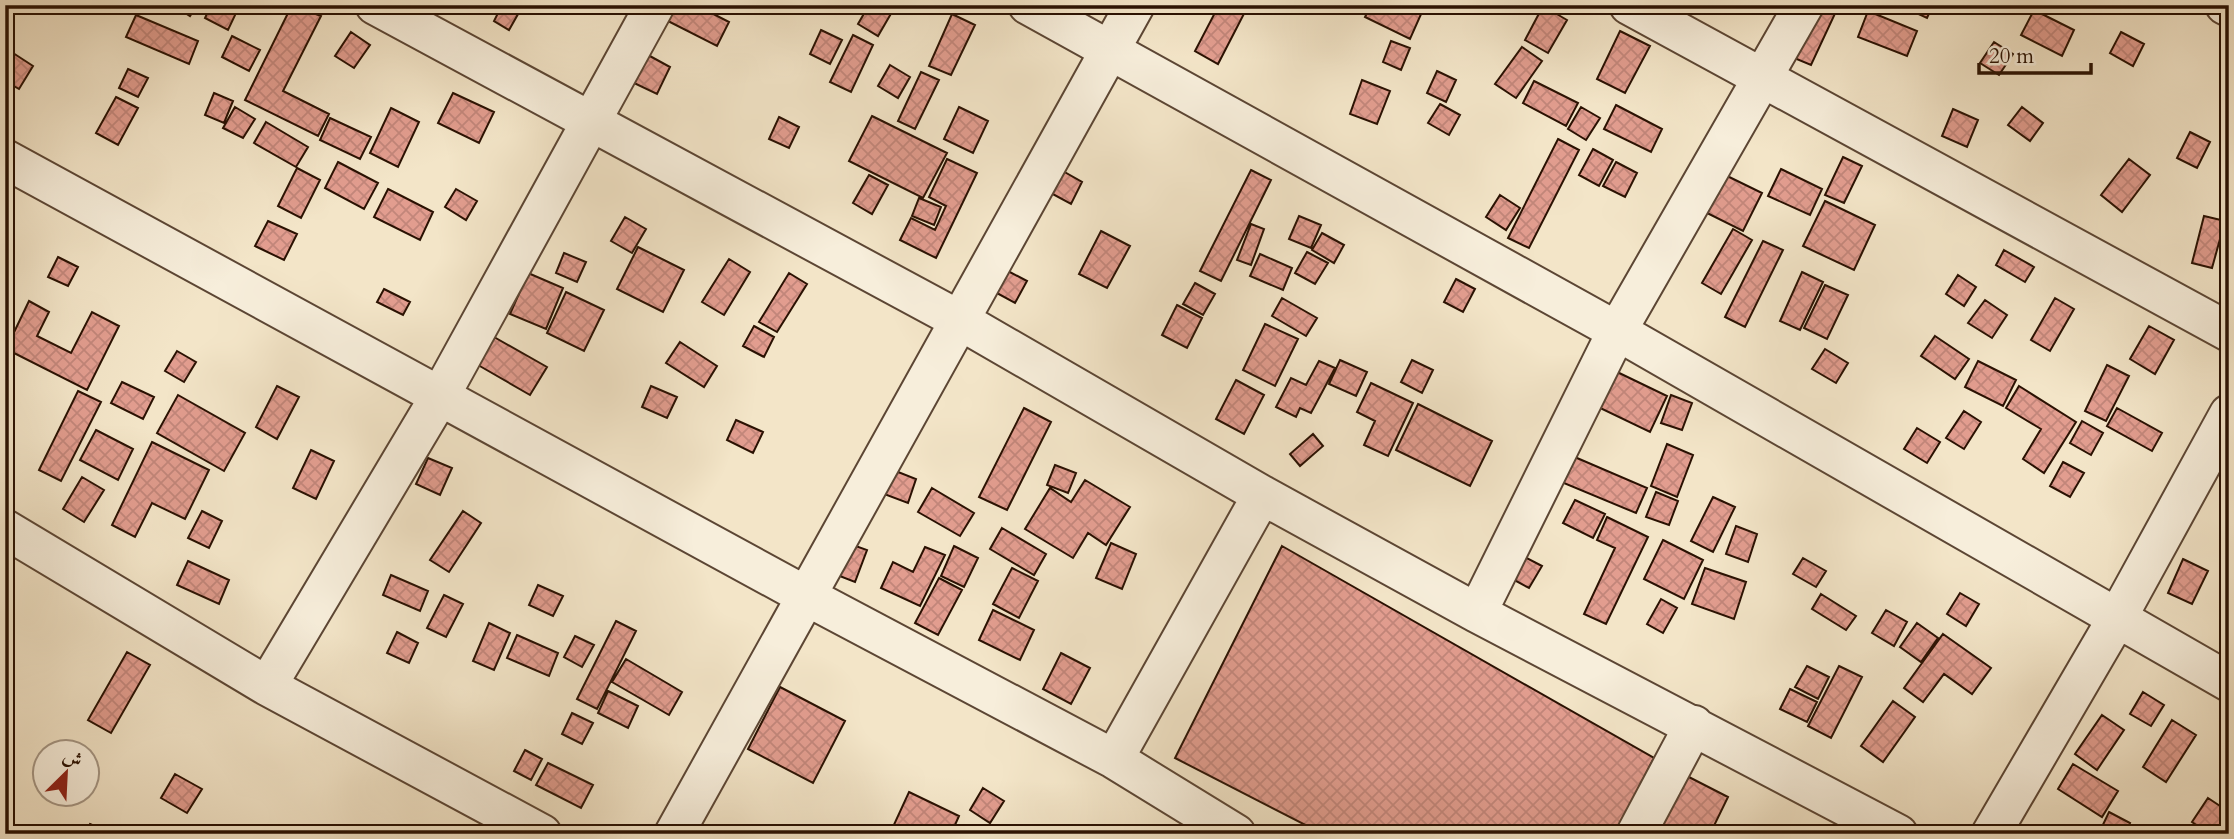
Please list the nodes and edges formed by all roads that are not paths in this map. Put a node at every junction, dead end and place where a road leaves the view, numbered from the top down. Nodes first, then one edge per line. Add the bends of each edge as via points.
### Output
1 (375, 5) edge
2 (656, 5) edge
3 (1028, 5) edge
4 (1135, 5) edge
5 (1629, 5) edge
6 (1804, 5) edge
7 (1111, 50) junction
8 (1761, 77) junction
9 (590, 124) junction
10 (5, 159) edge
11 (961, 321) junction
12 (1617, 331) junction
13 (2229, 332) edge
14 (440, 396) junction
15 (2229, 414) edge
16 (1262, 495) junction
17 (5, 529) edge
18 (808, 597) junction
19 (1477, 613) junction
20 (2116, 620) junction
21 (2229, 682) edge
22 (267, 686) junction
23 (1694, 725) junction
24 (1114, 759) junction
25 (542, 834) edge
26 (674, 834) edge
27 (1236, 834) edge
28 (1636, 834) edge
29 (1898, 834) edge
30 (1991, 834) edge

1 - 9 street
2 - 9 street
3 - 7 street
4 - 7 street
5 - 8 street
6 - 8 street
7 - 11 street
7 - 12 street
8 - 12 street
8 - 13 street
9 - 11 street
9 - 14 street
10 - 14 street
11 - 16 street
11 - 18 street
12 - 19 street
12 - 20 street
14 - 18 street
14 - 22 street
15 - 20 street
16 - 19 street
16 - 24 street
17 - 22 street
18 - 24 street
18 - 26 street
19 - 23 street
20 - 21 street
20 - 30 street
22 - 25 street
23 - 28 street
23 - 29 street
24 - 27 street

